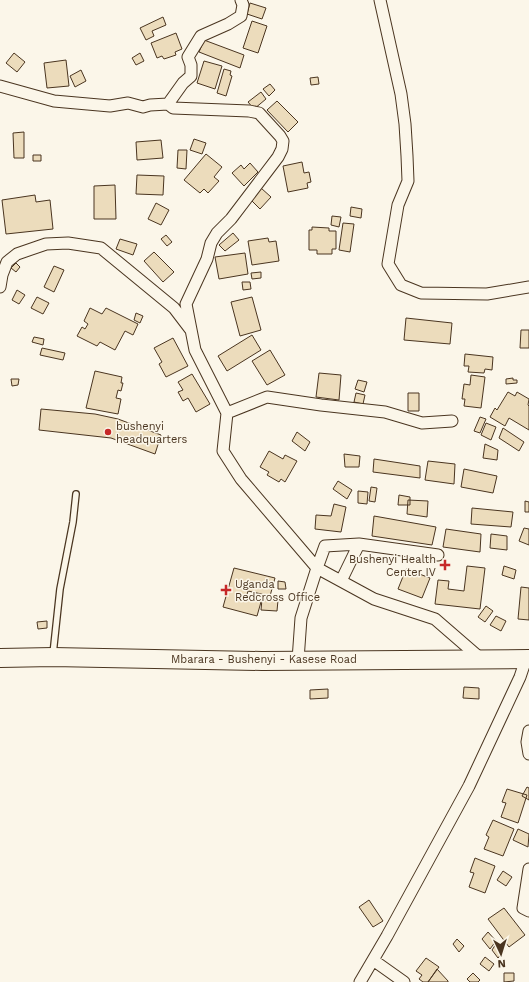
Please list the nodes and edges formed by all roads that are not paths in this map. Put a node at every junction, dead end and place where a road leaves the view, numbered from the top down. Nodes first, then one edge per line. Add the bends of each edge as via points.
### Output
1 (240, 0) edge
2 (380, 0) edge
3 (0, 86) edge
4 (168, 104) junction
5 (0, 287) edge
6 (529, 287) edge
7 (191, 331) junction
8 (227, 413) junction
9 (452, 421) dead end
10 (76, 494) dead end
11 (359, 544) junction
12 (438, 555) dead end
13 (317, 568) junction
14 (341, 581) junction
15 (53, 657) junction
16 (0, 658) edge
17 (480, 658) junction
18 (528, 659) edge
19 (298, 660) junction
20 (529, 731) edge
21 (529, 754) edge
22 (529, 869) edge
23 (529, 911) edge
24 (372, 960) junction
25 (360, 982) edge
26 (404, 982) edge

1 - 4 street via 243,5 241,16 201,36 188,56 191,76 183,82
2 - 6 street via 401,94 408,156 408,181 398,205 388,264 401,285 421,293 487,294
3 - 4 street via 54,101 110,106 128,103 142,107
4 - 7 street via 173,108 255,112 264,118 283,141 278,157 211,243 207,259 186,304
5 - 7 street via 7,262 17,254 46,244 68,243 101,248 174,308
7 - 8 street via 195,350
8 - 9 street via 267,397 385,412 422,423
8 - 13 street via 223,451 241,479
10 - 15 lane via 74,522 60,589
11 - 12 street
11 - 13 street via 325,546
11 - 14 street
13 - 14 street
13 - 19 street via 301,618
14 - 17 street via 374,599 435,619
15 - 16 main road, Mbarara - Bushenyi - Kasese Road
15 - 19 main road, Mbarara - Bushenyi - Kasese Road
17 - 18 main road, Mbarara - Bushenyi - Kasese Road
17 - 19 main road, Mbarara - Bushenyi - Kasese Road
18 - 24 street via 470,786
20 - 21 street
22 - 23 street via 523,908
24 - 25 street
24 - 26 street

